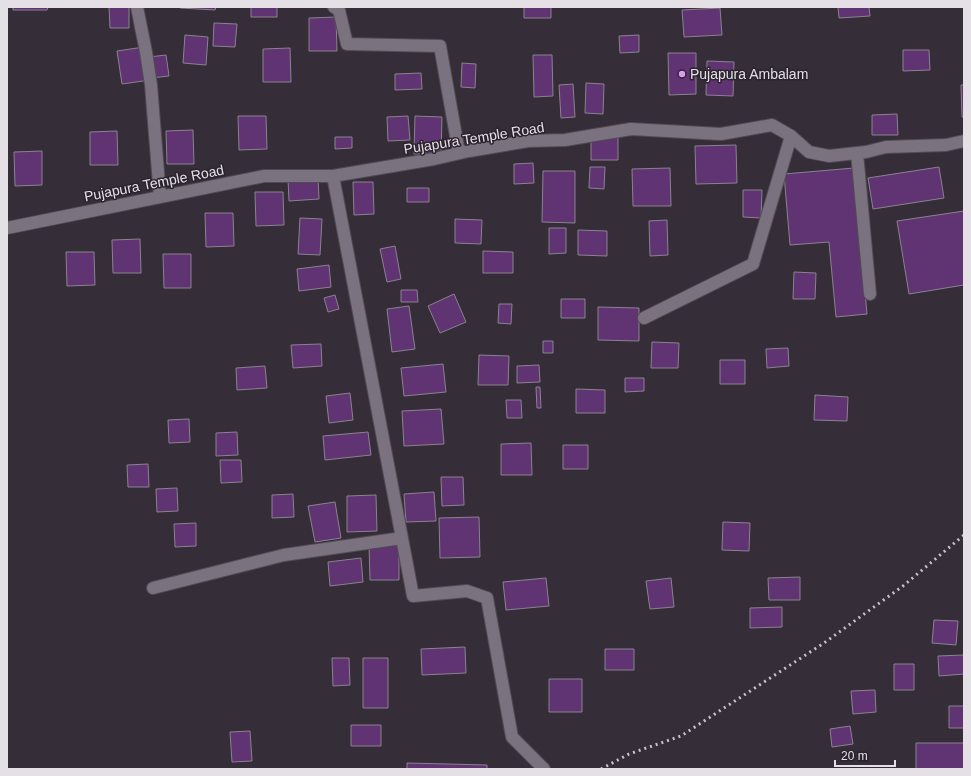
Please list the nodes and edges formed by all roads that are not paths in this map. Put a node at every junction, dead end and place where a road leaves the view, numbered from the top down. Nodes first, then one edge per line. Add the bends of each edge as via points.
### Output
1 (137, 7) edge
2 (334, 7) edge
3 (791, 136) junction
4 (964, 141) edge
5 (459, 153) junction
6 (857, 153) junction
7 (333, 176) junction
8 (160, 197) junction
9 (7, 228) edge
10 (870, 294) dead end
11 (644, 318) dead end
12 (402, 538) junction
13 (153, 588) dead end
14 (544, 769) edge

1 - 8 street via 151,85
2 - 5 street via 339,10 347,44 440,46
3 - 5 street, Pujapura Temple Road via 772,125 721,134 631,129 565,140 528,141
3 - 6 street, Pujapura Temple Road via 809,152 829,156
3 - 11 street via 753,264
4 - 6 street, Pujapura Temple Road via 946,145 886,147
5 - 7 street, Pujapura Temple Road
6 - 10 street
7 - 8 street, Pujapura Temple Road via 264,176
7 - 12 street
8 - 9 street, Pujapura Temple Road
12 - 13 street via 284,555
12 - 14 street via 413,596 467,591 487,598 512,737

